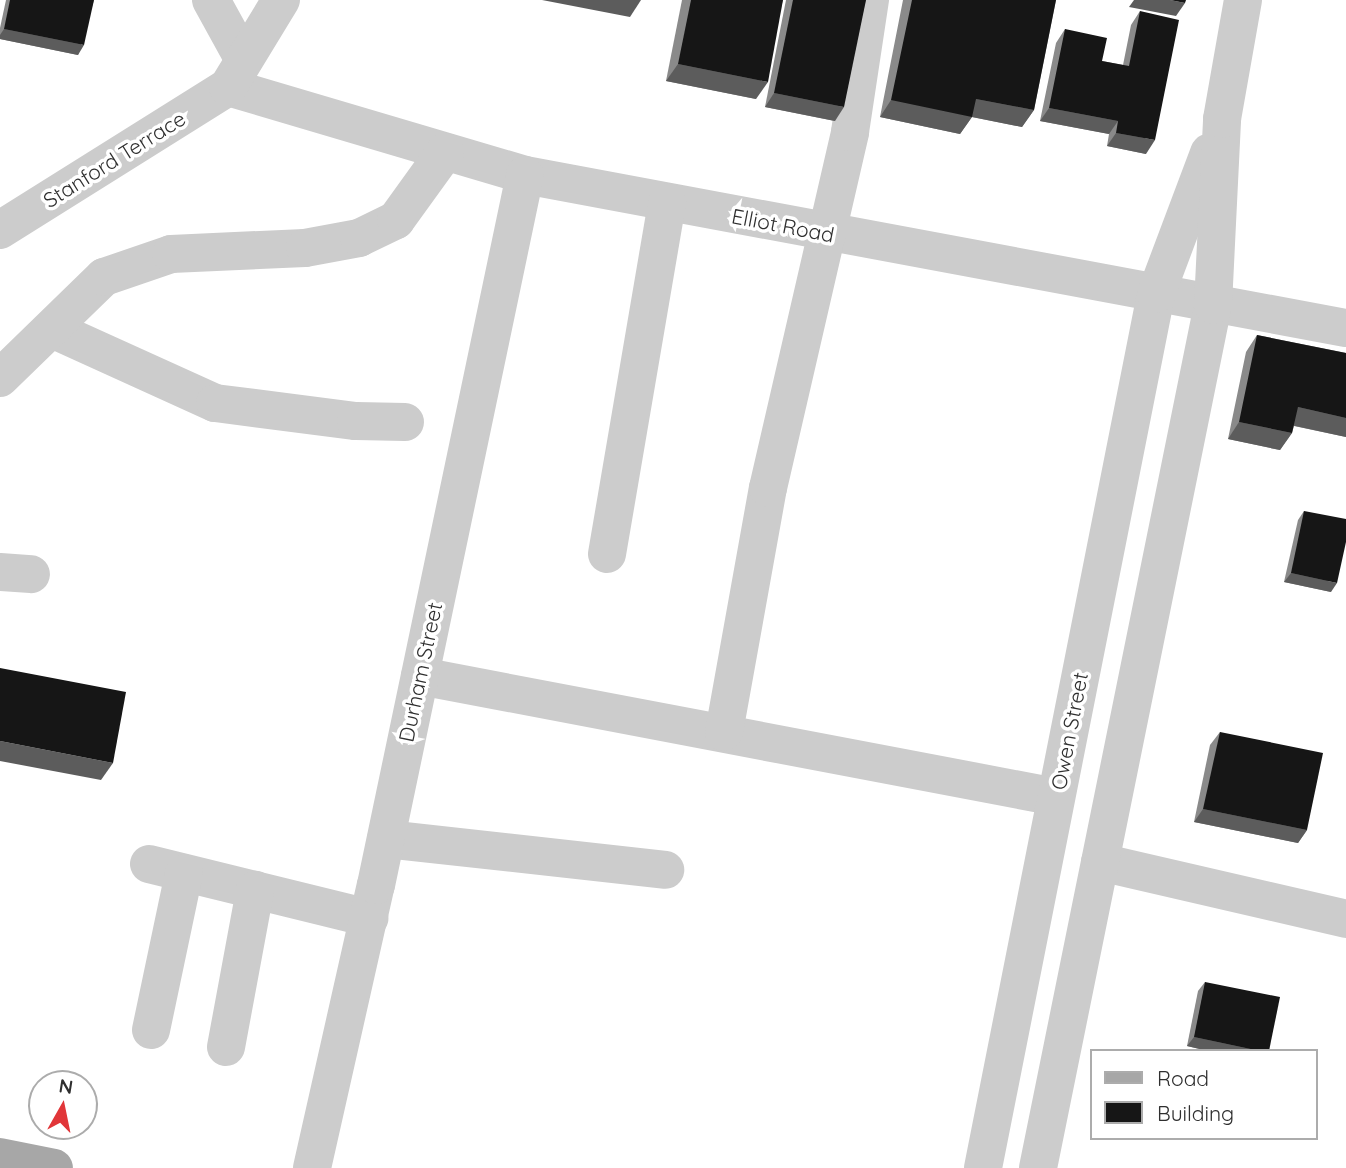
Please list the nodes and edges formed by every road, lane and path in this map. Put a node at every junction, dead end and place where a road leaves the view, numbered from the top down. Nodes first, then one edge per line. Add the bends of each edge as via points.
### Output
1 (211, 0) edge
2 (281, 0) edge
3 (870, 0) edge
4 (1243, 0) edge
5 (236, 73) junction
6 (1222, 119) junction
7 (445, 152) junction
8 (525, 174) junction
9 (667, 202) junction
10 (0, 230) edge
11 (826, 233) junction
12 (1156, 294) junction
13 (1213, 305) junction
14 (1346, 328) edge
15 (54, 330) junction
16 (0, 379) edge
17 (405, 422) dead end
18 (607, 554) dead end
19 (419, 676) junction
20 (724, 732) junction
21 (1056, 797) junction
22 (386, 839) junction
23 (1100, 862) junction
24 (665, 870) dead end
25 (255, 890) junction
26 (369, 918) junction
27 (1346, 919) edge
28 (151, 1030) dead end
29 (226, 1047) dead end
30 (0, 1157) edge
31 (54, 1168) edge
32 (312, 1168) edge
33 (983, 1168) edge
34 (1038, 1168) edge

1 - 5 street
2 - 5 street
3 - 11 street via 850,132
4 - 6 street
5 - 7 street, Elliot Road
5 - 10 street, Stanford Terrace
6 - 12 street, Owen Street
6 - 13 street
7 - 8 street, Elliot Road
7 - 15 street via 396,220 359,237 305,248 171,254 146,261 104,277
8 - 9 street, Elliot Road
8 - 19 street, Durham Street
9 - 11 street, Elliot Road
9 - 18 street
11 - 12 street, Elliot Road
11 - 20 street via 768,488
12 - 13 street, Elliot Road
12 - 21 street, Owen Street
13 - 14 street, Elliot Road
13 - 23 street
15 - 16 street
15 - 17 street via 215,403 344,420
19 - 20 street
19 - 22 street, Durham Street
20 - 21 street
21 - 33 street, Owen Street
22 - 24 street
22 - 26 street, Durham Street
23 - 27 street
23 - 34 street
25 - 26 street
25 - 28 street via 167,869
25 - 29 street
26 - 32 street, Durham Street
30 - 31 main road

